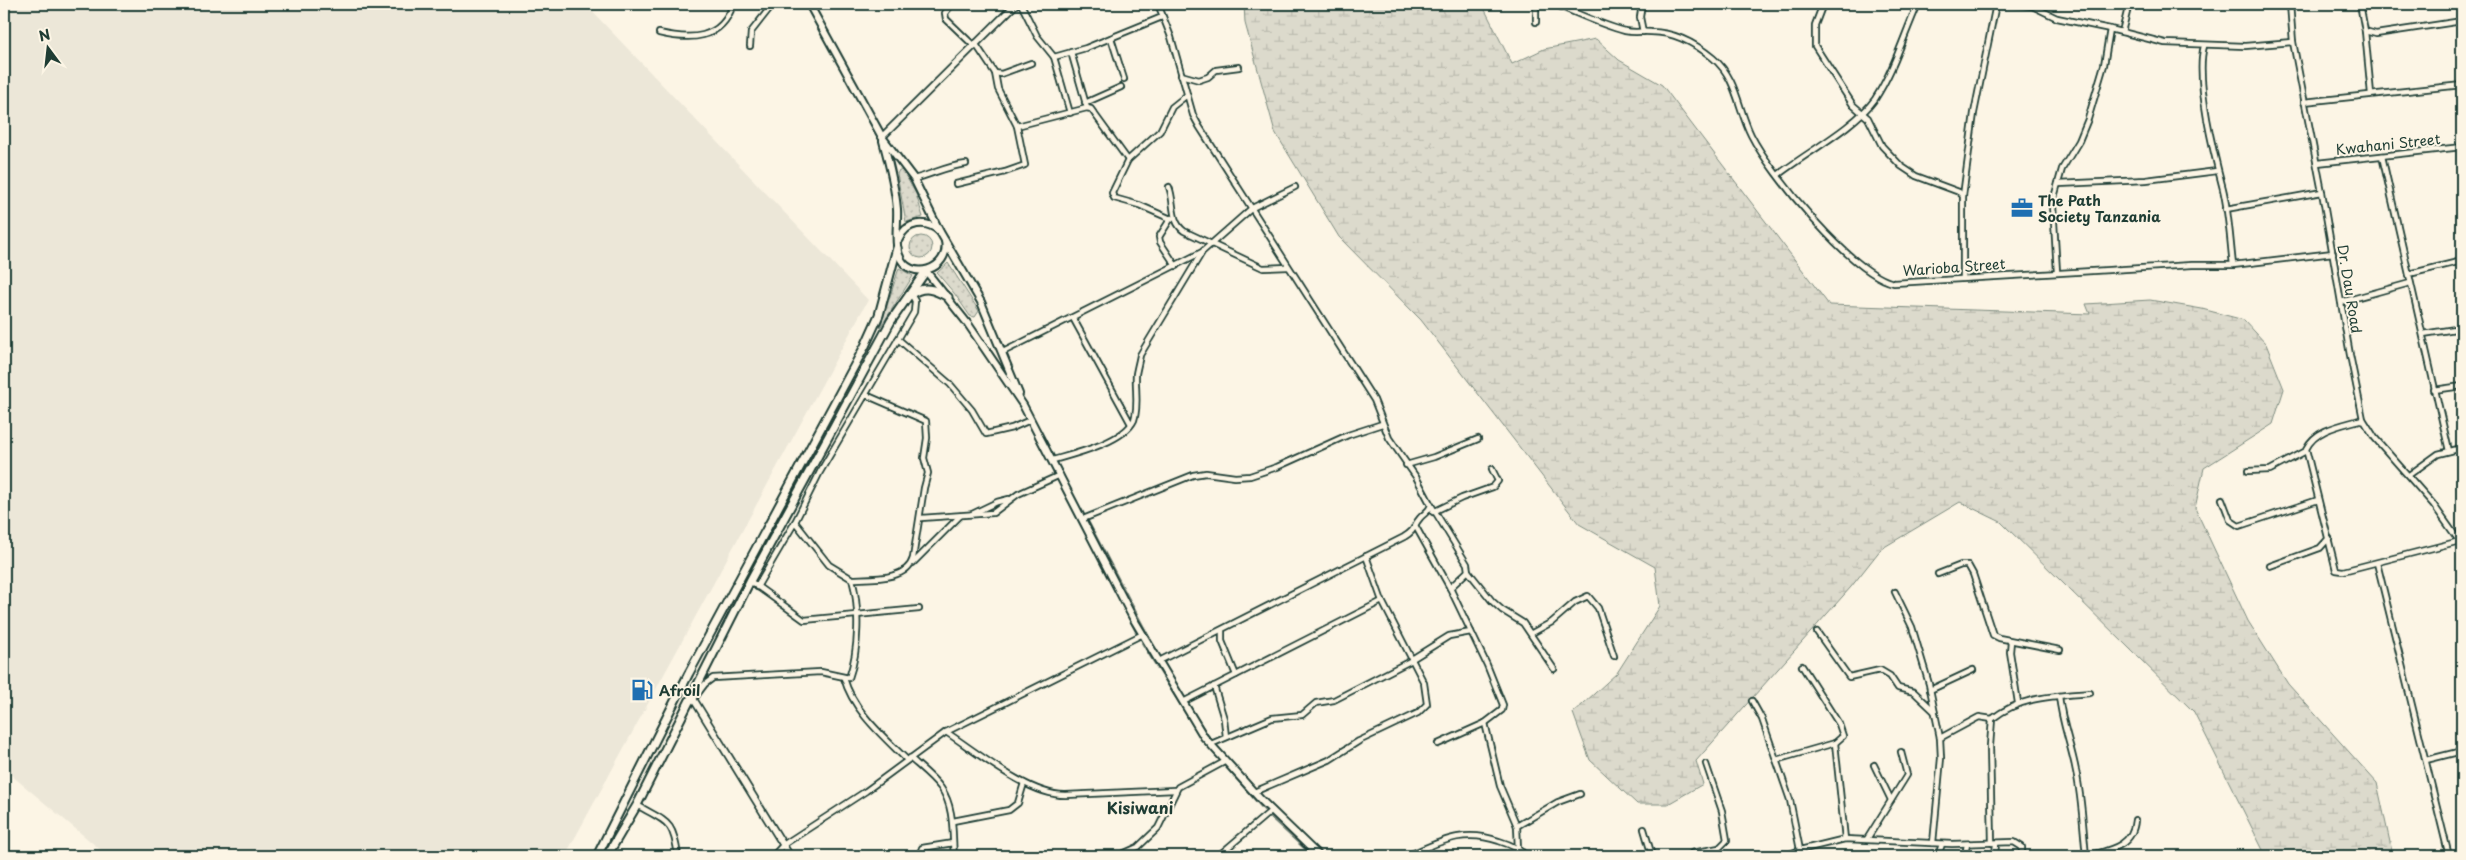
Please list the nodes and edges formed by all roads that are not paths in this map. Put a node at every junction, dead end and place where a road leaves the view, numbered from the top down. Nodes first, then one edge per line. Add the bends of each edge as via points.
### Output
1 (733, 4) edge
2 (773, 4) edge
3 (809, 4) edge
4 (952, 4) edge
5 (1016, 4) edge
6 (1021, 4) edge
7 (1158, 4) edge
8 (1536, 4) edge
9 (1554, 4) edge
10 (1642, 4) edge
11 (1823, 4) edge
12 (1918, 4) edge
13 (1996, 4) edge
14 (2013, 4) edge
15 (2129, 4) edge
16 (2290, 4) edge
17 (2360, 4) edge
18 (2023, 5) edge
19 (1162, 17) junction
20 (2462, 21) edge
21 (1536, 22) dead end
22 (2110, 29) junction
23 (2365, 31) junction
24 (1644, 32) junction
25 (2122, 32) junction
26 (659, 33) dead end
27 (2376, 34) junction
28 (1111, 38) junction
29 (2292, 42) junction
30 (2366, 42) junction
31 (974, 44) junction
32 (750, 46) dead end
33 (2204, 46) junction
34 (1071, 52) junction
35 (1054, 57) junction
36 (1031, 63) dead end
37 (1239, 67) dead end
38 (995, 73) junction
39 (1181, 75) junction
40 (1124, 79) dead end
41 (2462, 85) edge
42 (1120, 87) dead end
43 (2371, 94) junction
44 (1187, 95) junction
45 (2304, 102) junction
46 (1086, 105) junction
47 (1861, 112) junction
48 (1070, 113) junction
49 (1017, 126) junction
50 (882, 137) junction
51 (2462, 147) edge
52 (2382, 156) junction
53 (1128, 160) junction
54 (2317, 163) junction
55 (966, 164) dead end
56 (2217, 171) junction
57 (1778, 175) junction
58 (914, 179) junction
59 (956, 184) dead end
60 (2058, 184) junction
61 (1169, 187) dead end
62 (1295, 188) dead end
63 (2322, 192) junction
64 (1963, 196) junction
65 (1252, 208) junction
66 (2226, 209) junction
67 (1172, 217) junction
68 (940, 232) junction
69 (944, 239) junction
70 (1210, 243) junction
71 (897, 245) junction
72 (1202, 252) junction
73 (2333, 253) junction
74 (2462, 261) edge
75 (2233, 265) junction
76 (1176, 266) junction
77 (1288, 267) junction
78 (926, 271) junction
79 (2057, 272) junction
80 (2409, 274) junction
81 (1963, 278) junction
82 (2410, 283) junction
83 (911, 294) junction
84 (948, 297) junction
85 (2341, 302) junction
86 (901, 305) junction
87 (1073, 318) junction
88 (2462, 328) edge
89 (2423, 334) junction
90 (898, 339) junction
91 (1003, 352) junction
92 (2462, 386) edge
93 (2434, 390) junction
94 (866, 395) junction
95 (1023, 405) junction
96 (2363, 419) junction
97 (1030, 420) junction
98 (1131, 424) junction
99 (1382, 424) junction
100 (1478, 439) dead end
101 (2462, 448) edge
102 (2306, 451) junction
103 (2449, 451) junction
104 (1053, 460) junction
105 (1406, 465) junction
106 (1492, 469) dead end
107 (2248, 471) dead end
108 (1060, 475) junction
109 (2409, 475) junction
110 (1012, 498) junction
111 (2222, 499) dead end
112 (2318, 500) junction
113 (1430, 505) junction
114 (1434, 511) junction
115 (1426, 513) junction
116 (971, 515) junction
117 (960, 516) junction
118 (921, 518) junction
119 (1083, 519) junction
120 (795, 522) junction
121 (1416, 527) junction
122 (2329, 538) junction
123 (2461, 543) edge
124 (1366, 556) junction
125 (2377, 563) junction
126 (912, 564) junction
127 (2270, 566) dead end
128 (1468, 571) junction
129 (1938, 574) dead end
130 (852, 579) junction
131 (750, 581) junction
132 (757, 587) junction
133 (1450, 588) junction
134 (1895, 592) dead end
135 (1382, 601) junction
136 (919, 609) dead end
137 (856, 616) junction
138 (1222, 631) junction
139 (1471, 632) junction
140 (1817, 632) dead end
141 (1532, 633) junction
142 (1143, 634) junction
143 (2011, 641) junction
144 (2060, 650) dead end
145 (1614, 656) dead end
146 (1412, 660) junction
147 (1159, 661) junction
148 (1802, 666) dead end
149 (1554, 669) dead end
150 (1973, 670) dead end
151 (1236, 674) junction
152 (844, 678) junction
153 (1214, 686) junction
154 (1930, 690) junction
155 (2090, 692) dead end
156 (2059, 696) junction
157 (692, 698) junction
158 (1752, 701) dead end
159 (1183, 702) junction
160 (2018, 703) junction
161 (1936, 712) junction
162 (1992, 719) junction
163 (1485, 723) junction
164 (946, 732) junction
165 (1226, 737) junction
166 (1940, 738) junction
167 (1835, 743) junction
168 (1210, 744) junction
169 (1438, 744) dead end
170 (2462, 751) edge
171 (1901, 752) dead end
172 (908, 759) junction
173 (1776, 760) junction
174 (2426, 760) junction
175 (1226, 761) junction
176 (1706, 764) dead end
177 (1874, 765) dead end
178 (1024, 783) junction
179 (1175, 790) junction
180 (1254, 792) junction
181 (1580, 794) dead end
182 (1891, 800) junction
183 (637, 805) junction
184 (1272, 810) junction
185 (2135, 820) dead end
186 (953, 821) junction
187 (1517, 826) junction
188 (1644, 829) dead end
189 (1846, 839) junction
190 (1867, 839) junction
191 (953, 843) junction
192 (1933, 843) junction
193 (1994, 843) junction
194 (1942, 844) junction
195 (1967, 844) junction
196 (783, 846) junction
197 (1311, 848) junction
198 (1518, 849) junction
199 (1800, 850) junction
200 (596, 856) edge
201 (608, 856) edge
202 (678, 856) edge
203 (773, 856) edge
204 (790, 856) edge
205 (919, 856) edge
206 (954, 856) edge
207 (1118, 856) edge
208 (1218, 856) edge
209 (1308, 856) edge
210 (1318, 856) edge
211 (1407, 856) edge
212 (1526, 856) edge
213 (1652, 856) edge
214 (1689, 856) edge
215 (1785, 856) edge
216 (1938, 856) edge
217 (1965, 856) edge
218 (1996, 856) edge
219 (2022, 856) edge
220 (2087, 856) edge
221 (2450, 856) edge

1 - 26 street via 710,34 690,38
2 - 32 street via 751,32
3 - 50 main road
4 - 31 street via 945,13 946,19
5 - 31 street
6 - 35 street via 1037,36
7 - 19 street
8 - 21 street
9 - 24 street, Warioba Street via 1626,31
10 - 24 street via 1640,17
11 - 47 street via 1815,25 1815,46 1853,105
12 - 47 street via 1875,98
13 - 64 street via 1974,113
14 - 18 street
15 - 25 street
16 - 29 street, Dr. Dau Road
17 - 23 street
18 - 22 street via 2057,18
19 - 28 street
19 - 39 street
20 - 27 street
22 - 25 street
22 - 60 street via 2104,65 2088,119 2080,141 2062,169
23 - 27 street
23 - 30 street
24 - 57 street, Warioba Street via 1676,36 1714,59 1736,91 1751,135
25 - 33 street via 2165,43
27 - 30 street
28 - 34 street
28 - 40 street
29 - 33 street
29 - 45 street, Dr. Dau Road
30 - 43 street
31 - 38 street
31 - 50 street
33 - 56 street via 2200,67
34 - 35 street
34 - 46 street
35 - 48 street
36 - 38 street via 1001,74
37 - 39 street via 1216,70 1199,80
38 - 49 street via 998,89
39 - 44 street
41 - 43 street
42 - 46 street
43 - 45 street
44 - 53 street via 1172,107 1160,131
44 - 65 street via 1199,126
45 - 54 street, Dr. Dau Road
46 - 48 street
46 - 53 street
47 - 57 street
47 - 64 street via 1868,118 1882,146 1901,166
48 - 49 street
49 - 59 street via 1025,164
50 - 58 main road
50 - 71 main road via 897,209
51 - 52 street, Kwahani Street
52 - 54 street, Kwahani Street
52 - 80 street
53 - 67 street via 1112,196
54 - 63 street, Dr. Dau Road
55 - 58 street via 949,165 941,171
56 - 60 street via 2146,180
56 - 66 street
57 - 81 street, Warioba Street via 1819,226 1884,281
58 - 68 main road
60 - 79 street via 2053,205
61 - 67 street via 1173,200
62 - 65 street
63 - 66 street
63 - 73 street, Dr. Dau Road
64 - 81 street
65 - 70 street
65 - 77 street
66 - 75 street
67 - 70 street via 1178,226
67 - 76 street via 1160,242
68 - 69 main road
68 - 71 main road via 919,223 904,230
69 - 78 main road via 942,261
69 - 91 main road via 981,302
70 - 72 street
70 - 77 street via 1263,268
71 - 78 main road via 901,261 907,267
71 - 200 main road via 879,315 865,346 689,673
72 - 76 street
72 - 98 street via 1140,355
73 - 75 street, Warioba Street
73 - 85 street, Dr. Dau Road
74 - 80 street
75 - 79 street, Warioba Street
76 - 87 street
77 - 99 street via 1374,400
78 - 84 main road
78 - 86 main road
79 - 81 street, Warioba Street
80 - 82 street
82 - 85 street
82 - 89 street
83 - 84 main road via 930,288
83 - 86 main road
83 - 90 street via 915,307
84 - 95 main road
85 - 96 street, Dr. Dau Road
86 - 131 main road
87 - 91 street
87 - 98 street
88 - 89 street
89 - 93 street
90 - 94 street
90 - 97 street via 950,384 972,410 986,434
91 - 95 main road
92 - 93 street
93 - 103 street
94 - 118 street via 918,416 927,424 924,458 928,473
94 - 120 street via 820,472
95 - 97 main road
96 - 102 street via 2323,432 2309,442
96 - 109 street, Dr. Dau Road via 2375,438
97 - 104 main road
98 - 104 street via 1108,441
99 - 105 street
99 - 119 street via 1348,435 1263,472 1245,476 1193,475
100 - 105 street
101 - 103 street
102 - 107 street via 2270,470
102 - 112 street
103 - 109 street via 2430,458
104 - 108 main road
105 - 113 street
106 - 114 street via 1498,481 1493,487
108 - 110 street
108 - 119 main road
109 - 123 street, Dr. Dau Road
110 - 116 street
110 - 116 street via 993,513
111 - 112 street via 2230,520 2239,526
112 - 122 street
113 - 114 street
113 - 115 street
114 - 115 street
114 - 128 street via 1467,564
115 - 121 street
116 - 117 street
117 - 118 street
117 - 126 street
118 - 126 street
119 - 142 main road
120 - 130 street via 829,565
120 - 132 street
121 - 124 street via 1404,537
121 - 133 street
122 - 125 street via 2338,571
122 - 127 street via 2320,548
123 - 125 street
124 - 135 street
124 - 138 street
125 - 174 street
126 - 130 street via 902,573
128 - 133 street
128 - 141 street via 1492,601
129 - 143 street via 1968,565 1974,574 1991,631 1999,638
130 - 137 street
131 - 132 street
131 - 157 main road
132 - 137 street via 804,620
133 - 139 street
134 - 154 street via 1912,628
135 - 146 street
135 - 151 street
136 - 137 street
137 - 152 street via 856,648 850,676
138 - 147 street
138 - 151 street via 1222,641
139 - 146 street via 1450,636
139 - 163 street via 1503,705 1502,710
140 - 161 street via 1849,677 1884,672 1898,688 1914,692
141 - 145 street via 1588,596 1598,608
141 - 149 street
142 - 147 main road
142 - 164 street
143 - 144 street
143 - 160 street
146 - 165 street via 1334,700 1316,703 1302,715 1272,718
146 - 180 street via 1427,691 1424,708 1328,760
147 - 159 main road
148 - 167 street via 1839,724 1843,736
150 - 154 street
151 - 153 street
152 - 157 street via 822,672 713,678
152 - 172 street via 868,719
153 - 159 street
153 - 165 street
154 - 161 street
155 - 156 street
156 - 160 street
156 - 220 street via 2063,728 2072,750 2079,784
157 - 183 main road
157 - 196 street
158 - 173 street
159 - 168 main road
160 - 162 street
161 - 166 street
162 - 166 street via 1979,717
162 - 193 street
163 - 169 street
163 - 187 street via 1500,786
164 - 172 street
164 - 178 street
165 - 168 street
166 - 192 street
167 - 173 street
167 - 189 street
168 - 175 main road
170 - 174 street
171 - 182 street via 1907,775
172 - 186 street via 942,790
172 - 196 street
173 - 199 street via 1795,814
174 - 221 street
175 - 179 street
175 - 180 main road
176 - 214 street via 1722,811 1727,840 1719,848
177 - 182 street
178 - 179 street via 1054,796
178 - 186 street via 1018,803 1009,810
179 - 207 street via 1164,817 1147,840
180 - 184 main road
181 - 187 street via 1558,802
182 - 190 street
183 - 201 main road
183 - 202 street via 671,827
184 - 197 main road
184 - 208 street
185 - 220 street via 2126,843
186 - 191 street
187 - 198 street
188 - 213 street
189 - 190 street
189 - 199 street
190 - 192 street
191 - 205 street via 922,848
191 - 206 street
192 - 194 street
193 - 195 street
193 - 218 street
193 - 219 street via 2019,843
194 - 195 street
194 - 216 street
195 - 217 street
196 - 203 street
196 - 204 street
197 - 209 street
197 - 210 main road
198 - 211 street via 1493,838 1467,835 1456,836
198 - 212 street
199 - 215 street

